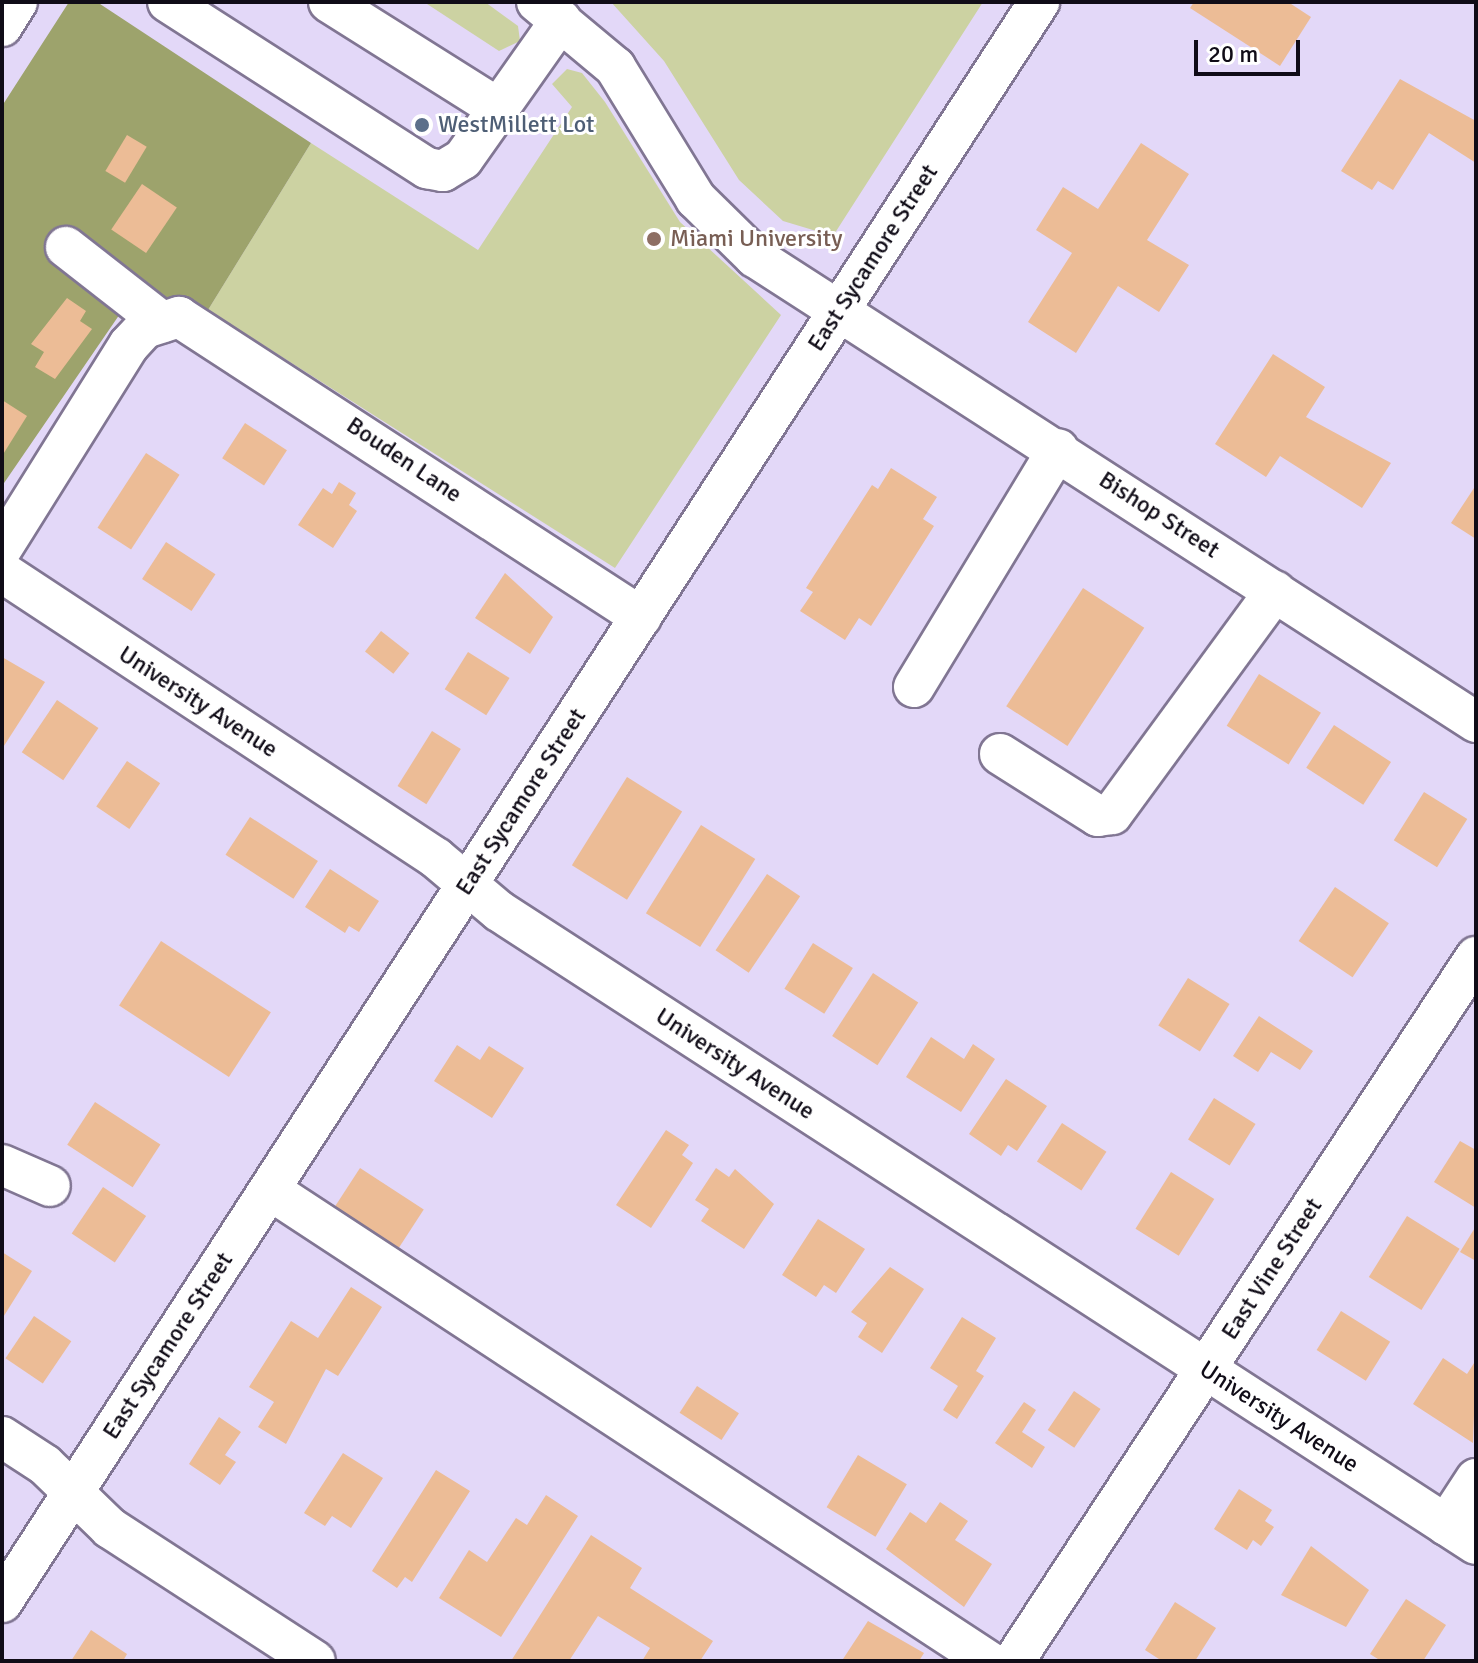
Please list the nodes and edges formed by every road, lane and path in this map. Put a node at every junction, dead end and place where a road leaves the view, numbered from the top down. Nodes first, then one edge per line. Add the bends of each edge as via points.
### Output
1 (17, 2) edge
2 (168, 2) edge
3 (329, 2) edge
4 (1039, 2) edge
5 (549, 11) edge
6 (2, 26) edge
7 (497, 108) junction
8 (66, 247) dead end
9 (842, 307) junction
10 (162, 322) junction
11 (1058, 449) junction
12 (2, 548) edge
13 (2, 572) edge
14 (1275, 591) junction
15 (641, 617) junction
16 (914, 687) dead end
17 (1476, 722) edge
18 (1000, 754) dead end
19 (468, 885) junction
20 (1476, 957) edge
21 (2, 1165) edge
22 (50, 1186) dead end
23 (270, 1190) junction
24 (1206, 1370) junction
25 (2, 1437) edge
26 (1476, 1479) edge
27 (74, 1493) junction
28 (1461, 1535) edge
29 (2, 1602) edge
30 (315, 1661) edge
31 (988, 1661) edge
32 (1014, 1661) edge

1 - 6 street
2 - 7 street via 427,168 443,171 463,159
3 - 7 street
4 - 9 street, East Sycamore Street
5 - 7 street
5 - 9 street, Bishop Street via 615,67 696,199 755,257
8 - 10 street
9 - 11 street, Bishop Street
9 - 15 street, East Sycamore Street
10 - 12 street via 129,345
10 - 15 street, Bouden Lane via 195,322
11 - 14 street, Bishop Street
11 - 16 street
13 - 19 street, University Avenue
14 - 17 street, Bishop Street
14 - 18 street via 1112,814 1098,816
15 - 19 street, East Sycamore Street
19 - 23 street, East Sycamore Street
19 - 24 street, University Avenue
20 - 24 street, East Vine Street
21 - 22 street
23 - 27 street, East Sycamore Street
23 - 31 street
24 - 28 street, University Avenue
24 - 32 street, East Vine Street
25 - 27 street
26 - 28 street
27 - 29 street, East Sycamore Street
27 - 30 street via 110,1528

